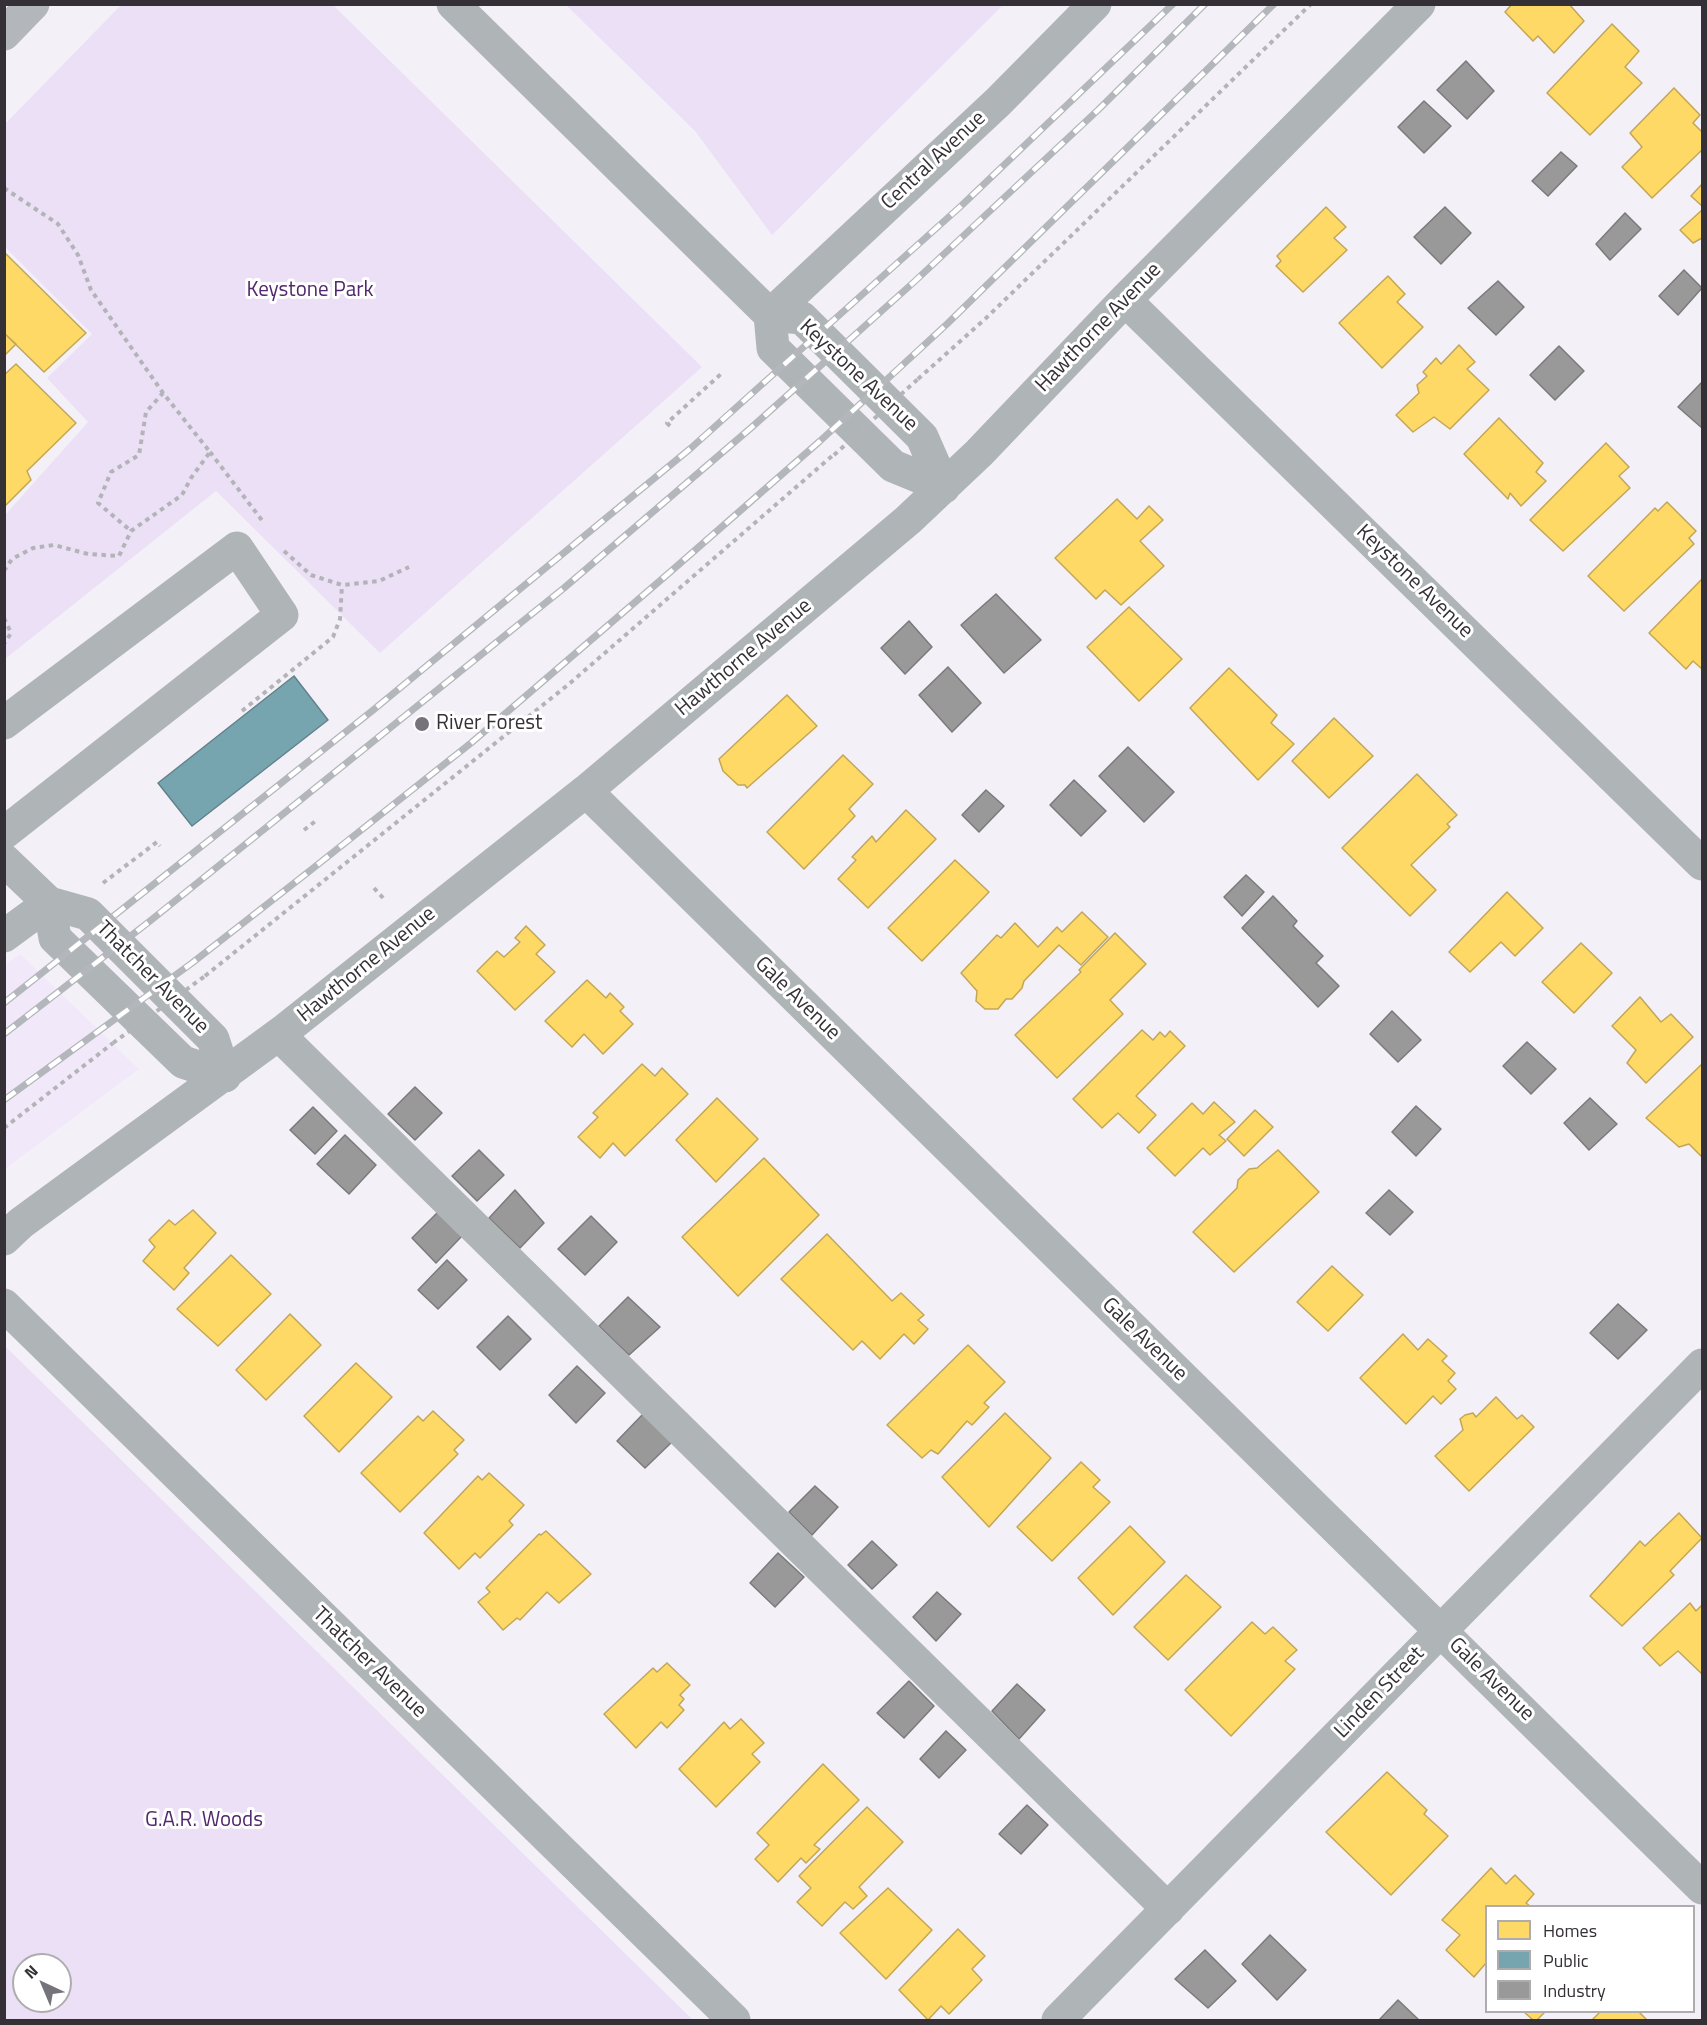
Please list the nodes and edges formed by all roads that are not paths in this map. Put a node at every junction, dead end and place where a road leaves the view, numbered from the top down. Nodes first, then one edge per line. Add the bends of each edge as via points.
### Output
1 (33, 4) edge
2 (453, 4) edge
3 (1095, 4) edge
4 (1419, 4) edge
5 (4, 34) edge
6 (1125, 300) junction
7 (770, 315) junction
8 (944, 487) junction
9 (4, 723) edge
10 (586, 791) junction
11 (4, 833) edge
12 (4, 860) edge
13 (1702, 864) edge
14 (49, 903) junction
15 (4, 936) edge
16 (279, 1035) junction
17 (225, 1077) junction
18 (4, 1239) edge
19 (4, 1305) edge
20 (1702, 1365) edge
21 (1441, 1631) junction
22 (1702, 1888) edge
23 (1168, 1909) junction
24 (734, 2020) edge
25 (1058, 2020) edge

1 - 5 main road
2 - 7 street, Keystone Avenue
3 - 7 street, Central Avenue via 998,102
4 - 6 street, Hawthorne Avenue
6 - 8 street, Hawthorne Avenue
6 - 13 street, Keystone Avenue
7 - 8 street, Keystone Avenue via 802,318 922,437
8 - 10 street, Hawthorne Avenue
9 - 11 street via 237,548 282,615
10 - 16 street, Hawthorne Avenue
10 - 21 street, Gale Avenue
12 - 14 street
14 - 15 street
14 - 17 street, Thatcher Avenue via 55,938 183,1062
16 - 17 street, Hawthorne Avenue
16 - 23 street
17 - 18 street, Hawthorne Avenue
19 - 24 street, Thatcher Avenue
20 - 21 street, Linden Street
21 - 22 street, Gale Avenue
21 - 23 street, Linden Street
23 - 25 street, Linden Street

